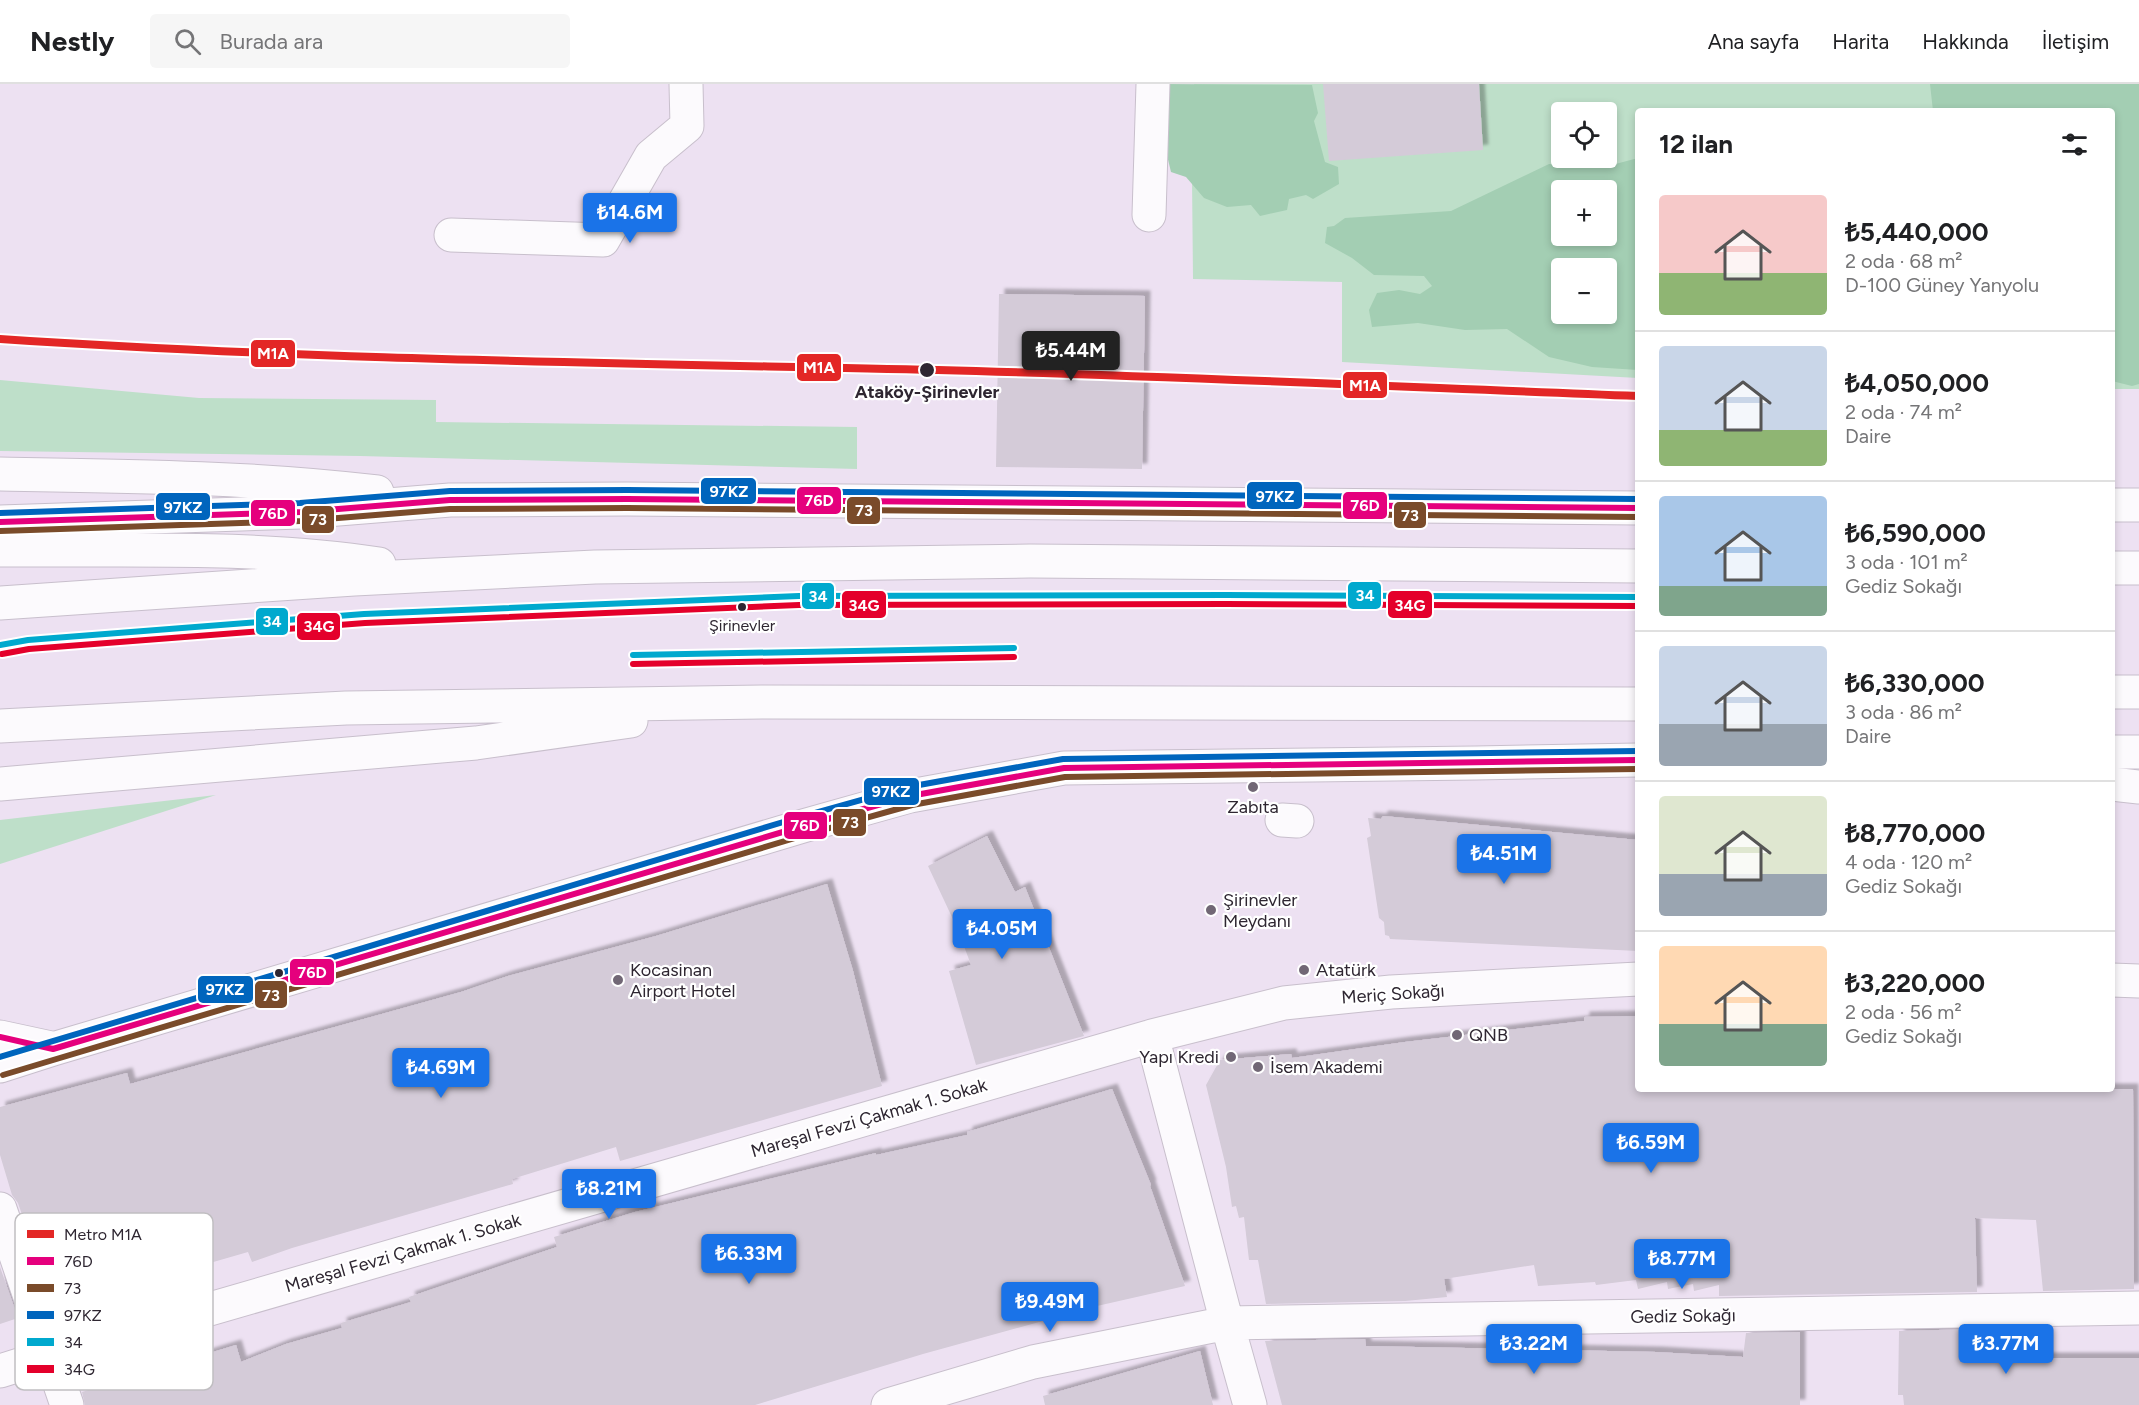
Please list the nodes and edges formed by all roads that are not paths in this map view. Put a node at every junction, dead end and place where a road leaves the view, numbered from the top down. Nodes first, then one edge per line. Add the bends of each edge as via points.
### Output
1 (686, 84) edge
2 (1153, 84) edge
3 (1149, 215) dead end
4 (451, 235) dead end
5 (0, 474) edge
6 (450, 500) junction
7 (2115, 505) edge
8 (2139, 505) edge
9 (1635, 508) edge
10 (0, 522) edge
11 (0, 550) edge
12 (1635, 566) edge
13 (2115, 568) edge
14 (2139, 568) edge
15 (448, 574) junction
16 (0, 603) edge
17 (2115, 692) edge
18 (2139, 692) edge
19 (762, 702) junction
20 (1635, 704) edge
21 (0, 726) edge
22 (2115, 752) edge
23 (2139, 752) edge
24 (1635, 760) edge
25 (0, 784) edge
26 (2115, 784) edge
27 (2139, 787) edge
28 (1635, 979) edge
29 (2115, 980) edge
30 (2139, 981) edge
31 (1152, 1036) junction
32 (0, 1037) edge
33 (53, 1049) junction
34 (0, 1066) edge
35 (0, 1209) edge
36 (15, 1252) edge
37 (213, 1308) edge
38 (2139, 1308) edge
39 (1227, 1323) junction
40 (15, 1366) edge
41 (0, 1371) edge
42 (62, 1390) edge
43 (67, 1405) edge
44 (888, 1405) edge
45 (1250, 1405) edge

1 - 4 main road via 687,126 651,156 603,240
2 - 3 main road
5 - 6 main road via 303,483
6 - 9 main road
6 - 10 main road via 300,512
7 - 8 main road
11 - 15 main road via 334,557
12 - 15 main road via 1030,561 595,567
13 - 14 main road
15 - 16 main road
17 - 18 main road
19 - 20 main road
19 - 21 main road via 346,708
19 - 25 main road via 477,743
22 - 23 main road
24 - 33 main road via 1064,768 1029,774 910,796 778,833
26 - 27 main road
28 - 31 main road, Meriç Sokağı via 1391,992 1284,1003
29 - 30 main road
31 - 37 main road, Mareşal Fevzi Çakmak 1. Sokak
31 - 39 main road
32 - 33 main road
33 - 34 main road
35 - 36 main road
38 - 39 main road, Gediz Sokağı
39 - 44 main road, Gediz Sokağı via 1033,1362
39 - 45 main road
40 - 41 main road, Mareşal Fevzi Çakmak 1. Sokak
42 - 43 main road

